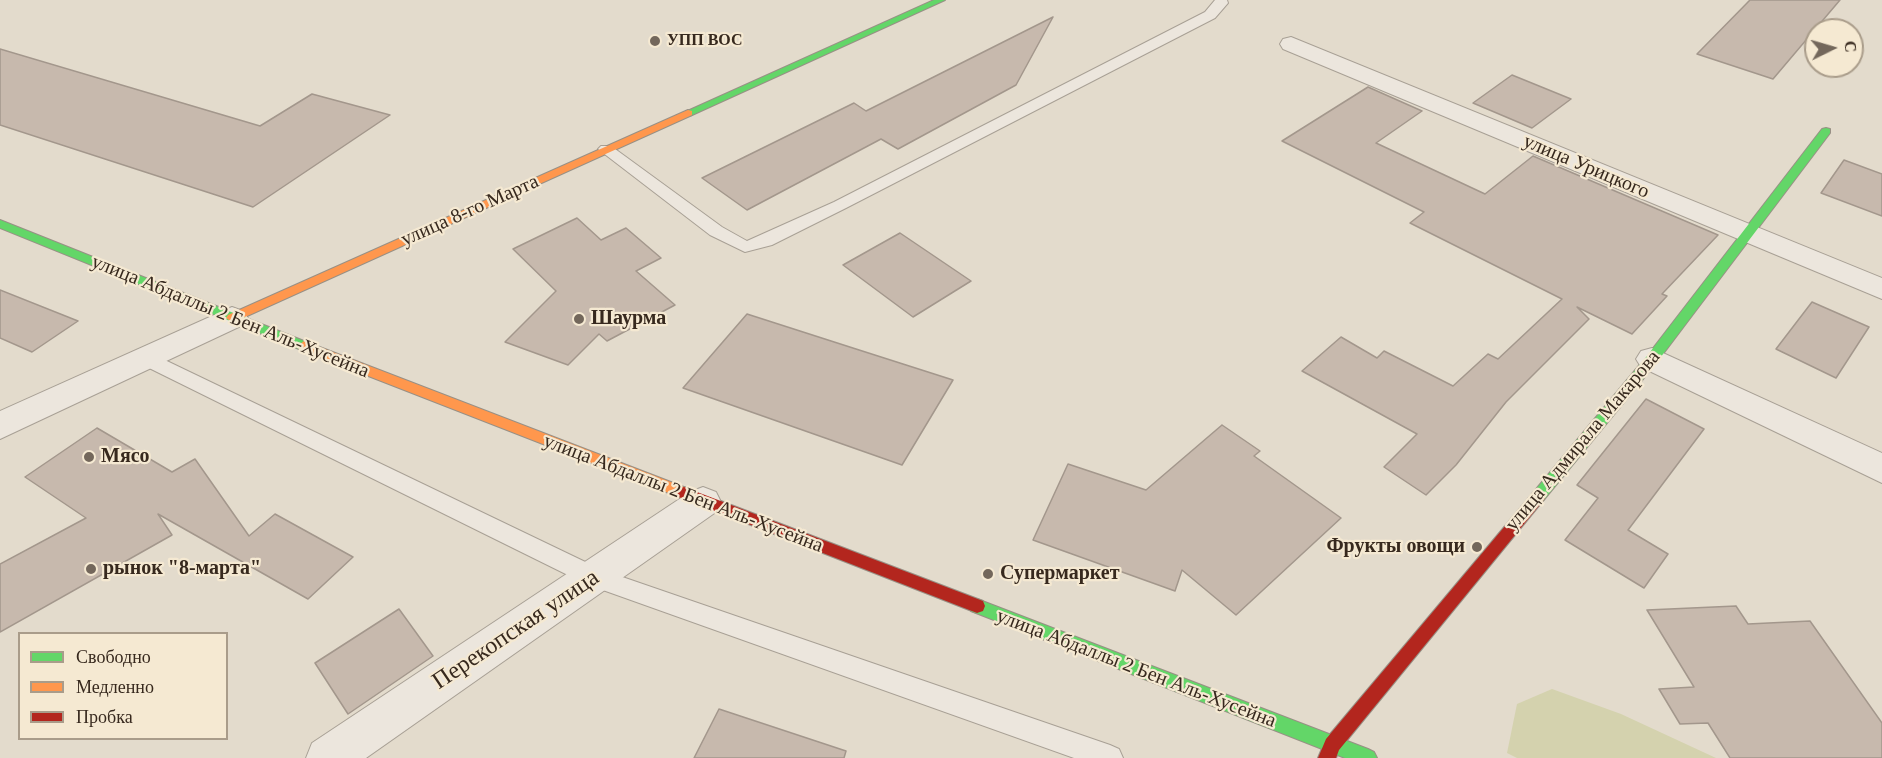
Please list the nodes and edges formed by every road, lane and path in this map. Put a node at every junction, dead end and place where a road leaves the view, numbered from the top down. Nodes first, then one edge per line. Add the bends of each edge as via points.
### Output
1 (941, 0) edge
2 (1221, 0) edge
3 (1291, 44) dead end
4 (1826, 131) dead end
5 (606, 149) junction
6 (0, 224) edge
7 (1746, 234) junction
8 (1882, 289) edge
9 (232, 318) junction
10 (146, 358) junction
11 (1652, 359) junction
12 (0, 426) edge
13 (1882, 468) edge
14 (703, 502) junction
15 (594, 576) junction
16 (1330, 751) edge
17 (328, 758) edge
18 (1110, 758) edge
19 (1368, 758) edge

1 - 5 street, улица 8-го Марта
2 - 5 lane via 1200,21 840,205 766,241 745,247 716,231
3 - 7 street, улица Урицкого
4 - 7 street, улица Адмирала Макарова
5 - 9 street, улица 8-го Марта
6 - 9 street, улица Абдаллы 2 Бен Аль-Хусейна
7 - 8 street, улица Урицкого
7 - 11 street, улица Адмирала Макарова
9 - 10 street, улица 8-го Марта
9 - 14 street, улица Абдаллы 2 Бен Аль-Хусейна
10 - 12 street, улица 8-го Марта
10 - 15 lane
11 - 13 street
11 - 16 street, улица Адмирала Макарова
14 - 15 street, Перекопская улица
14 - 16 street, улица Абдаллы 2 Бен Аль-Хусейна
15 - 17 street, Перекопская улица
15 - 18 lane
16 - 19 street, улица Абдаллы 2 Бен Аль-Хусейна

